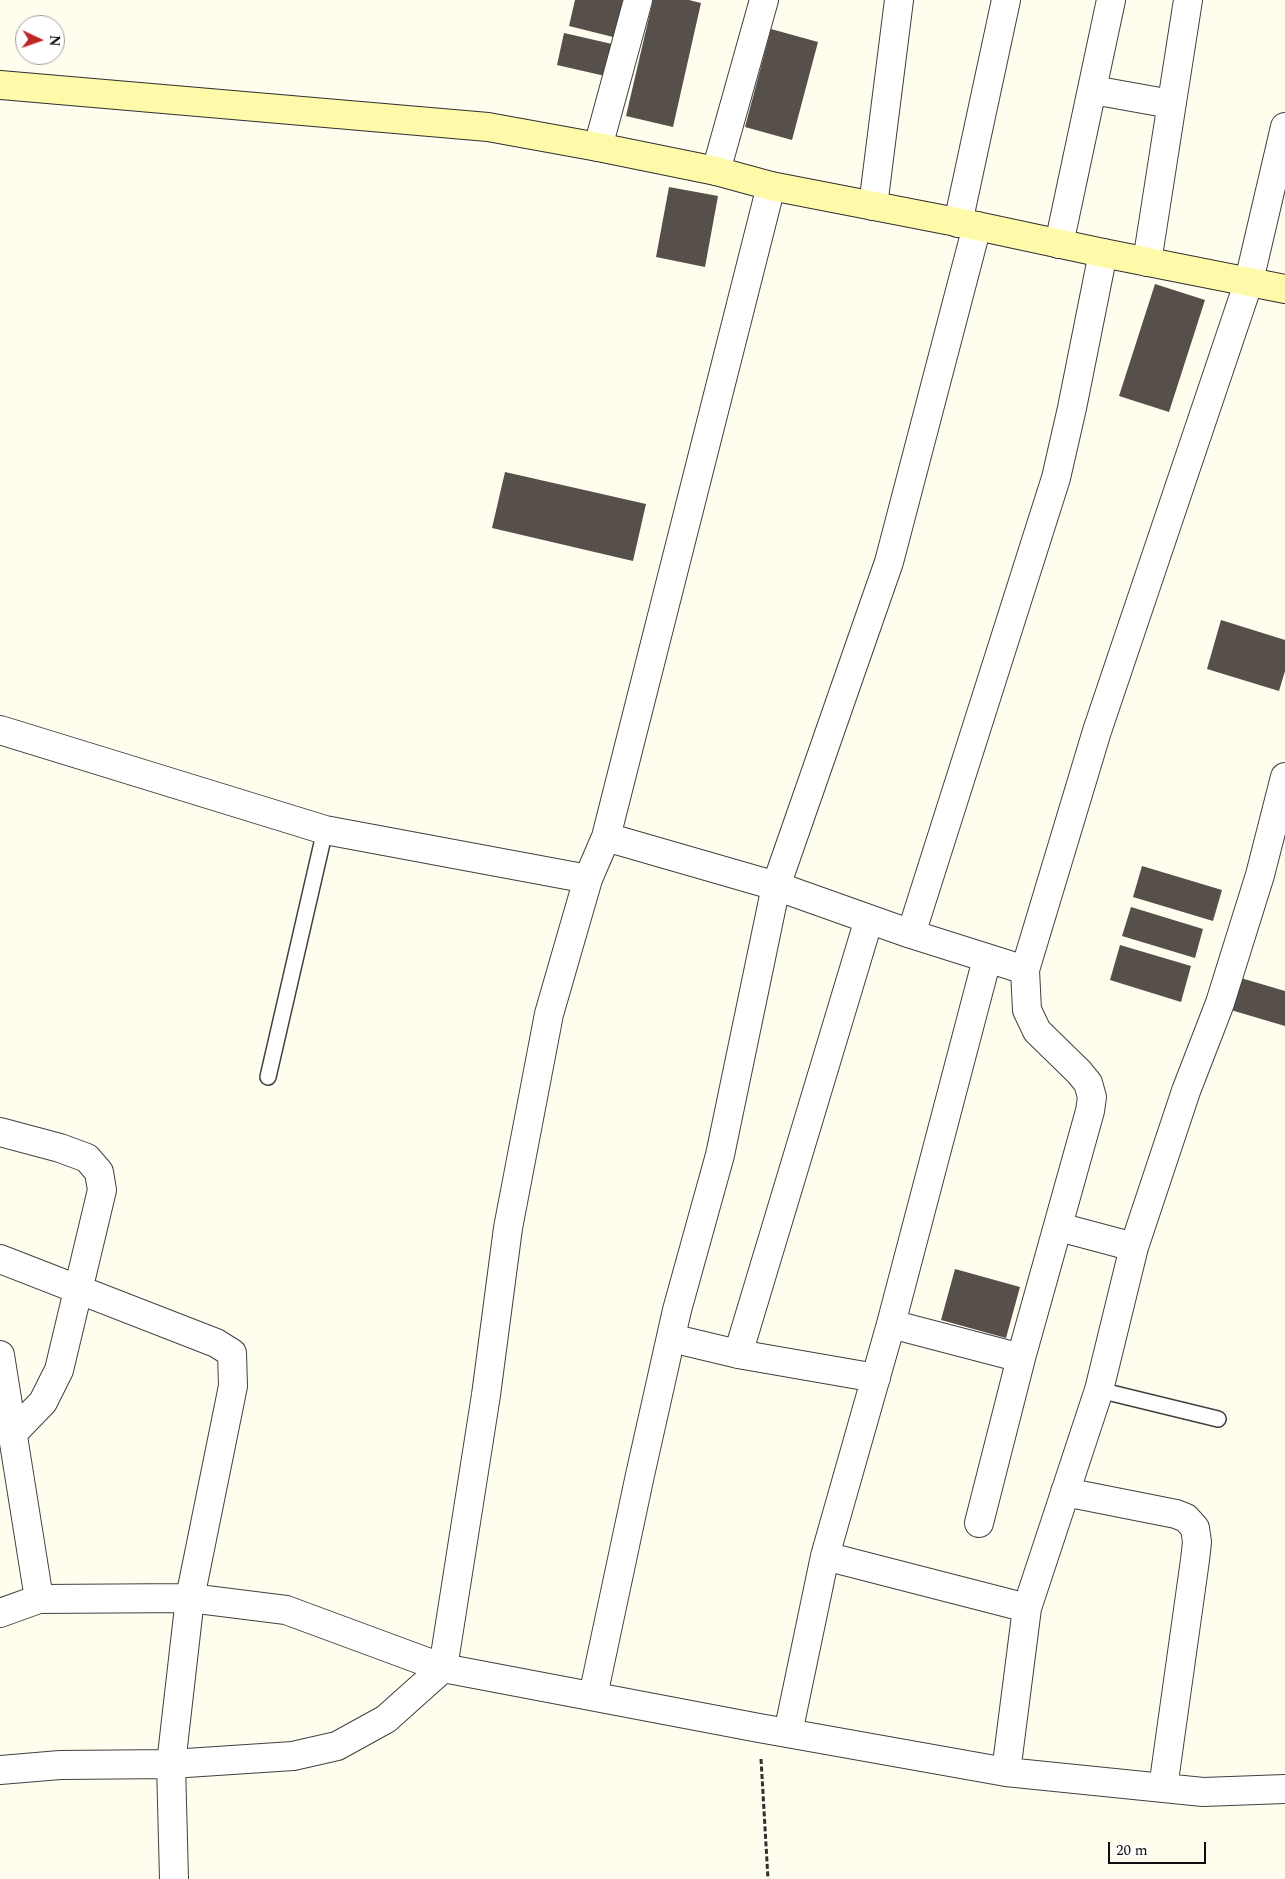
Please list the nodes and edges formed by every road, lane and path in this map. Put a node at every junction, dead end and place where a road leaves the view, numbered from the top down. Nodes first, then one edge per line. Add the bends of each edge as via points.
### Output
1 (638, 0) edge
2 (764, 0) edge
3 (899, 0) edge
4 (1006, 0) edge
5 (1111, 0) edge
6 (1188, 0) edge
7 (0, 86) edge
8 (1093, 90) junction
9 (1171, 104) junction
10 (1285, 127) edge
11 (598, 147) junction
12 (716, 171) junction
13 (771, 186) junction
14 (873, 206) junction
15 (968, 225) junction
16 (1060, 244) junction
17 (1103, 254) junction
18 (1148, 262) junction
19 (1249, 281) junction
20 (1285, 289) edge
21 (0, 730) edge
22 (1285, 777) edge
23 (325, 830) junction
24 (606, 837) junction
25 (588, 879) junction
26 (776, 886) junction
27 (869, 919) junction
28 (911, 934) junction
29 (988, 959) junction
30 (1025, 970) junction
31 (268, 1076) dead end
32 (0, 1132) edge
33 (1059, 1227) junction
34 (1134, 1247) junction
35 (0, 1259) edge
36 (78, 1289) junction
37 (891, 1324) junction
38 (671, 1338) junction
39 (738, 1354) junction
40 (0, 1355) edge
41 (1021, 1358) junction
42 (876, 1378) junction
43 (1099, 1390) junction
44 (1218, 1419) dead end
45 (12, 1434) junction
46 (1065, 1492) junction
47 (979, 1523) dead end
48 (825, 1556) junction
49 (190, 1598) junction
50 (39, 1599) junction
51 (1027, 1608) junction
52 (0, 1613) edge
53 (443, 1668) junction
54 (593, 1696) junction
55 (759, 1728) junction
56 (788, 1732) junction
57 (171, 1764) junction
58 (0, 1770) edge
59 (1006, 1772) junction
60 (1163, 1788) junction
61 (1285, 1788) edge
62 (174, 1879) edge
63 (768, 1879) edge

1 - 11 street
2 - 12 street
3 - 14 street
4 - 15 street
5 - 8 street
6 - 9 street
7 - 11 street via 488,127
8 - 9 street
8 - 16 street
9 - 18 street
10 - 19 street
11 - 12 street
12 - 13 street
13 - 14 street
13 - 24 street
14 - 15 street
15 - 16 street
15 - 26 street via 889,562
16 - 17 street
17 - 18 street
17 - 28 street via 1056,478
18 - 19 street
19 - 20 street
19 - 30 street via 1097,731
21 - 23 street
22 - 34 street via 1260,875 1220,1003 1186,1091
23 - 25 street
23 - 31 lane
24 - 25 street
24 - 26 street
25 - 53 street via 548,1014 508,1228 486,1395
26 - 27 street
26 - 38 street via 720,1155
27 - 28 street
27 - 39 street
28 - 29 street
29 - 30 street
29 - 37 street
30 - 33 street via 1027,1010 1037,1031 1079,1072 1088,1083 1092,1097
32 - 36 street via 86,1158 99,1172 102,1190
33 - 34 street
33 - 41 street
34 - 43 street
35 - 36 street
36 - 45 street via 59,1370 43,1402
36 - 49 street via 216,1343 232,1353 232,1386
37 - 41 street
37 - 42 street
38 - 39 street
38 - 54 street
39 - 42 street
40 - 45 street
41 - 47 street
42 - 48 street
43 - 44 lane
43 - 46 street
45 - 50 street
46 - 51 street
46 - 60 street via 1176,1514 1186,1518 1195,1528 1195,1560
48 - 51 street
48 - 56 street
49 - 50 street
49 - 53 street via 286,1610
49 - 57 street
50 - 52 street
51 - 59 street
53 - 54 street
53 - 57 street via 386,1720 337,1746 294,1756
54 - 55 street
55 - 56 street
55 - 63 path
56 - 59 street
57 - 58 street via 60,1765
57 - 62 street
59 - 60 street
60 - 61 street via 1203,1792

